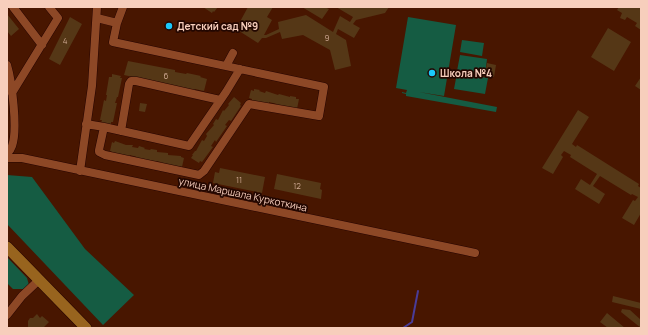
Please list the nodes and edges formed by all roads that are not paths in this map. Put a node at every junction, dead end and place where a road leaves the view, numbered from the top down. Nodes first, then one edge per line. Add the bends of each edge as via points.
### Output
1 (13, 7) edge
2 (49, 7) edge
3 (97, 7) edge
4 (123, 7) edge
5 (97, 18) junction
6 (117, 23) junction
7 (42, 45) junction
8 (233, 53) dead end
9 (7, 65) edge
10 (226, 66) junction
11 (240, 69) junction
12 (12, 93) junction
13 (220, 100) junction
14 (86, 124) junction
15 (104, 127) junction
16 (121, 131) junction
17 (7, 154) edge
18 (7, 158) edge
19 (80, 170) junction
20 (7, 247) edge
21 (475, 253) dead end
22 (39, 280) junction
23 (7, 315) edge
24 (86, 328) edge

1 - 7 street
2 - 7 street via 58,18
3 - 5 street
4 - 6 street
5 - 6 street
5 - 14 street via 92,86
6 - 10 street via 113,42
7 - 12 street
8 - 10 street
9 - 12 street
10 - 11 street
11 - 13 street
11 - 15 street via 324,87 319,116 249,104 199,175 105,155 99,150
12 - 17 street via 14,136
13 - 16 street via 188,146
13 - 16 street via 131,81
14 - 15 street
14 - 19 street
15 - 16 street
18 - 19 street, улица Маршала Куркоткина via 22,158
19 - 21 street, улица Маршала Куркоткина
20 - 22 main road
22 - 23 street
22 - 24 main road

